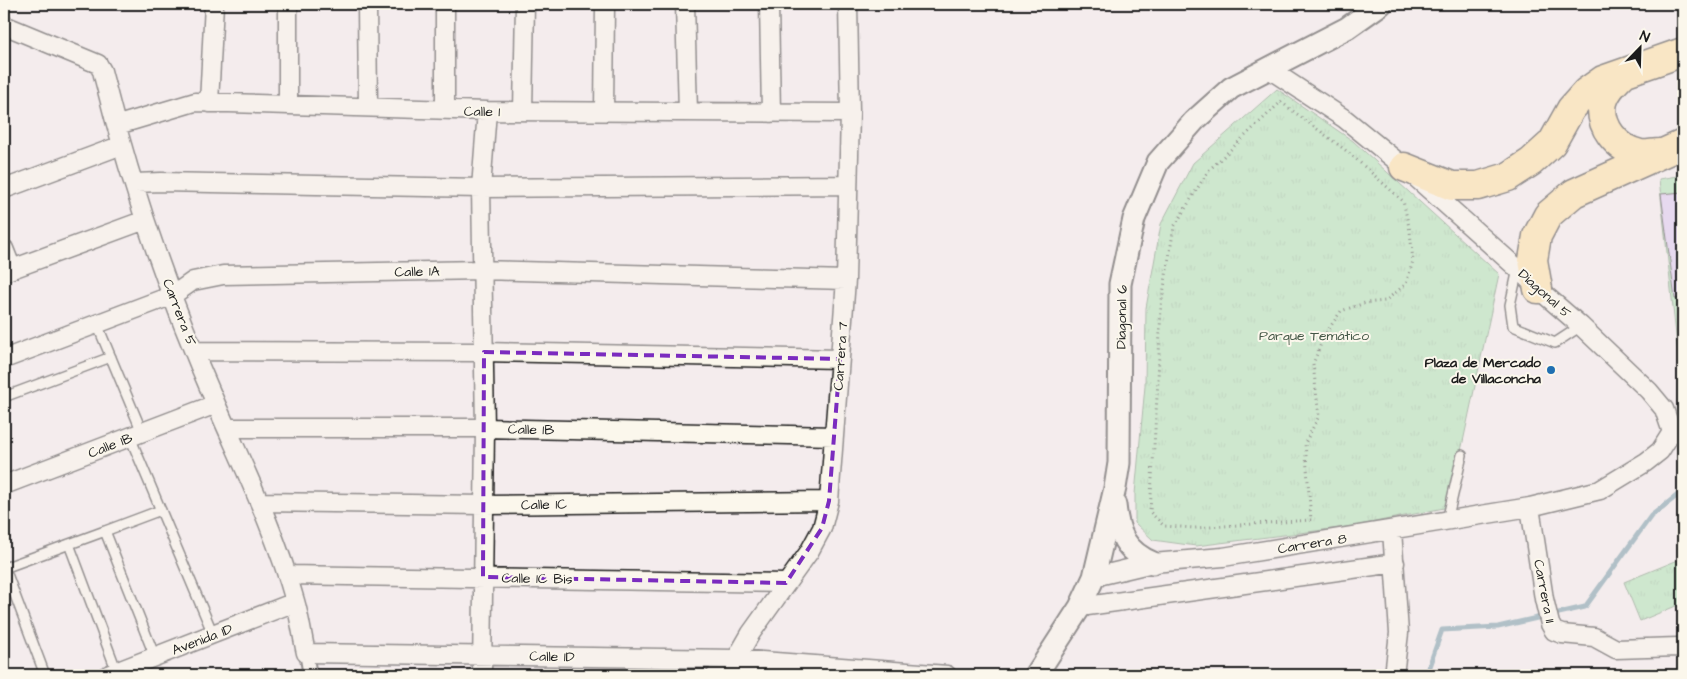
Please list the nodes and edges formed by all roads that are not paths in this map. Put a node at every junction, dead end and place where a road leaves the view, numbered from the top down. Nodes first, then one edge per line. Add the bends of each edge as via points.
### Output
1 (214, 4) edge
2 (288, 4) edge
3 (368, 4) edge
4 (445, 4) edge
5 (525, 4) edge
6 (605, 4) edge
7 (684, 4) edge
8 (769, 4) edge
9 (848, 4) edge
10 (1381, 4) edge
11 (4, 25) edge
12 (1677, 55) edge
13 (1269, 68) junction
14 (1623, 74) junction
15 (209, 102) junction
16 (288, 105) junction
17 (368, 108) junction
18 (445, 110) junction
19 (487, 111) junction
20 (522, 111) junction
21 (604, 112) junction
22 (688, 112) junction
23 (771, 113) junction
24 (850, 113) junction
25 (116, 121) junction
26 (122, 145) junction
27 (1671, 148) edge
28 (1404, 167) junction
29 (134, 183) junction
30 (848, 185) junction
31 (481, 188) junction
32 (4, 189) edge
33 (145, 220) junction
34 (4, 249) edge
35 (1518, 269) junction
36 (8, 270) edge
37 (482, 270) junction
38 (846, 280) junction
39 (1538, 290) junction
40 (173, 296) junction
41 (97, 324) junction
42 (1581, 326) junction
43 (195, 351) junction
44 (484, 352) junction
45 (110, 357) junction
46 (4, 359) edge
47 (840, 359) junction
48 (4, 397) edge
49 (216, 404) junction
50 (228, 428) junction
51 (485, 428) junction
52 (136, 435) junction
53 (834, 436) junction
54 (1462, 455) dead end
55 (4, 485) edge
56 (1114, 492) junction
57 (830, 501) junction
58 (259, 502) junction
59 (484, 505) junction
60 (1530, 507) junction
61 (161, 510) junction
62 (1447, 521) junction
63 (1392, 530) junction
64 (105, 531) junction
65 (69, 544) junction
66 (1153, 563) junction
67 (1394, 563) junction
68 (4, 567) edge
69 (287, 575) junction
70 (483, 577) junction
71 (1094, 577) junction
72 (786, 583) junction
73 (295, 602) junction
74 (1080, 607) junction
75 (213, 634) junction
76 (1683, 649) edge
77 (306, 653) junction
78 (482, 654) junction
79 (155, 657) junction
80 (736, 659) junction
81 (112, 673) edge
82 (45, 675) edge
83 (310, 675) edge
84 (482, 675) edge
85 (716, 675) edge
86 (750, 675) edge
87 (947, 675) edge
88 (1036, 675) edge
89 (1394, 675) edge

1 - 15 street
2 - 16 street
3 - 17 street
4 - 18 street
5 - 20 street
6 - 21 street
7 - 22 street
8 - 23 street
9 - 24 street, Carrera 7
10 - 13 street, Diagonal 6 via 1347,28
11 - 25 street, Carrera 5 via 98,64
12 - 14 highway
13 - 28 street, Diagonal 5 via 1345,119
13 - 56 street, Diagonal 6 via 1232,88 1194,121 1158,162 1134,219 1120,284 1119,463
14 - 27 highway via 1610,86 1603,103 1604,121 1611,137 1625,149 1642,154
14 - 28 highway via 1603,80 1586,92 1571,109 1552,144 1508,177 1478,186 1452,186
15 - 16 street, Calle 1
15 - 25 street, Calle 1 via 195,102
16 - 17 street, Calle 1
17 - 18 street, Calle 1
18 - 19 street, Calle 1
19 - 20 street, Calle 1
19 - 31 street
20 - 21 street, Calle 1
21 - 22 street, Calle 1
22 - 23 street, Calle 1
23 - 24 street, Calle 1
24 - 30 street, Carrera 7
25 - 26 street, Carrera 5
26 - 29 street, Carrera 5
26 - 32 street
27 - 39 highway via 1574,193 1548,215 1537,236 1533,260
28 - 35 street, Diagonal 5
29 - 31 street
29 - 33 street, Carrera 5
30 - 31 street
30 - 38 street, Carrera 7
31 - 37 street
33 - 36 street
33 - 40 street, Carrera 5
34 - 36 street
35 - 39 street, Diagonal 5
35 - 42 lane via 1510,305 1513,326 1555,343
37 - 38 street, Calle 1A
37 - 40 street, Calle 1A via 223,275 193,281
37 - 44 street
38 - 47 street, Carrera 7
39 - 42 street, Diagonal 5
40 - 41 street, Calle 1A
40 - 43 street, Carrera 5
41 - 45 lane
41 - 46 street, Calle 1A
42 - 60 street, Diagonal 5 via 1654,397 1664,409 1672,432 1660,451 1600,490
43 - 44 street
43 - 49 street, Carrera 5
44 - 47 street
44 - 51 street
45 - 48 lane
45 - 52 lane
47 - 53 street, Carrera 7
49 - 50 street, Carrera 5
49 - 52 street, Calle 1B
50 - 51 street, Calle 1B
50 - 58 street, Carrera 5
51 - 53 street, Calle 1B
51 - 59 street
52 - 55 street, Calle 1B
52 - 61 lane
53 - 57 street, Carrera 7
54 - 62 lane
56 - 66 street via 1120,534 1131,549
56 - 71 street, Diagonal 6
57 - 59 street, Calle 1C
57 - 72 street, Carrera 7 via 822,528
58 - 59 street, Calle 1C
58 - 69 street, Carrera 5
59 - 70 street
60 - 62 street, Carrera 8
60 - 76 street, Carrera 11 via 1544,599 1554,631 1594,637 1616,649
61 - 64 lane
61 - 75 lane
62 - 63 street, Carrera 8
63 - 66 street, Carrera 8 via 1223,557
63 - 67 street
64 - 65 lane
64 - 79 lane
65 - 68 lane
65 - 81 lane
66 - 71 street, Carrera 8
67 - 74 street
67 - 89 street via 1399,633
68 - 82 lane
69 - 70 street, Calle 1C Bis
69 - 73 street, Carrera 5
70 - 72 street, Calle 1C Bis
70 - 78 street
71 - 74 street, Diagonal 6
72 - 80 street, Carrera 7
73 - 75 street, Avenida 1D
73 - 77 street, Carrera 5
74 - 88 street, Diagonal 6
75 - 79 street, Avenida 1D
77 - 78 street, Calle 1D
77 - 83 street
78 - 80 street, Calle 1D
78 - 84 street
79 - 81 street, Avenida 1D
80 - 85 street
80 - 86 street
80 - 87 street, Calle 1D

